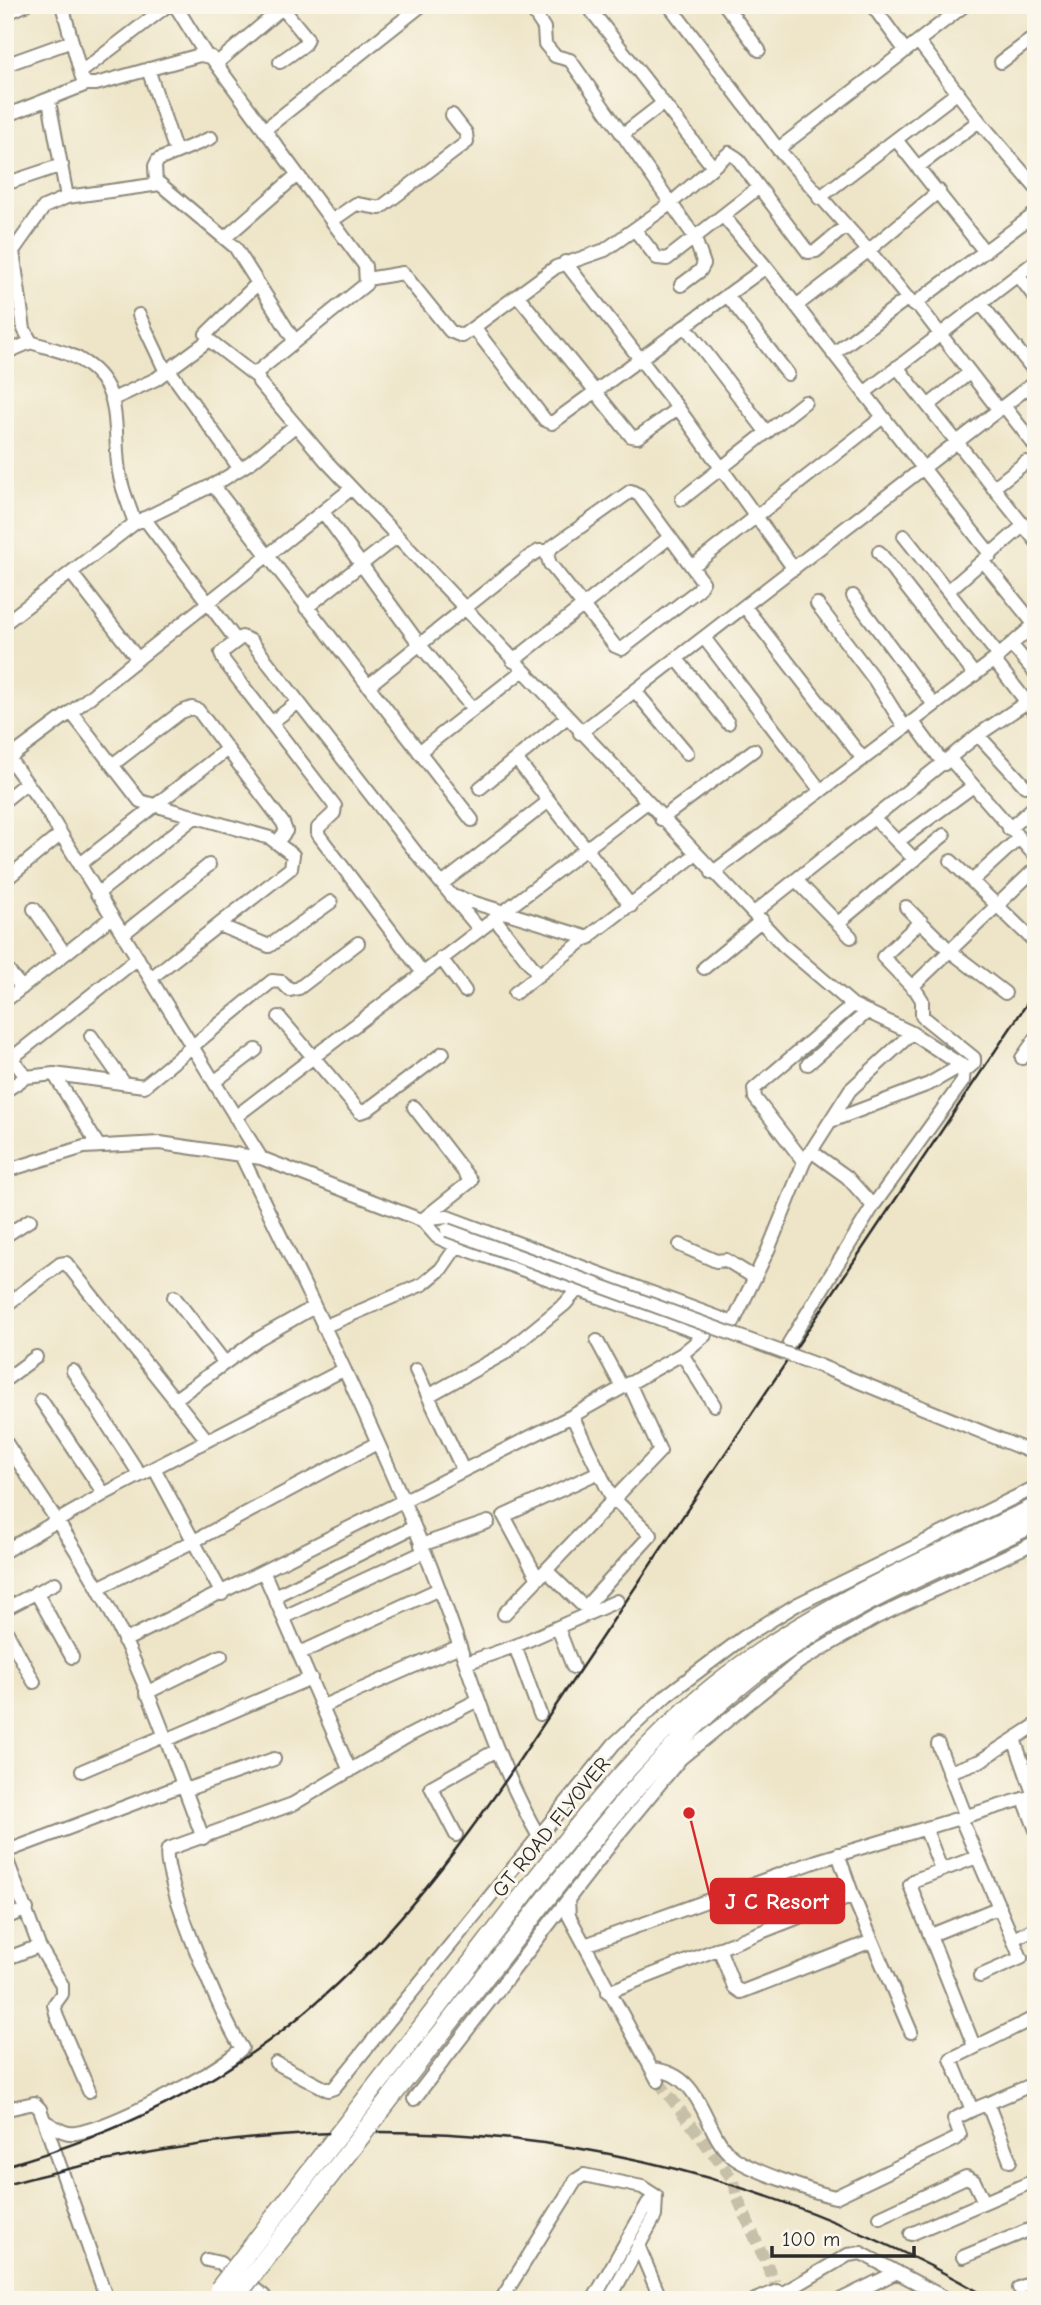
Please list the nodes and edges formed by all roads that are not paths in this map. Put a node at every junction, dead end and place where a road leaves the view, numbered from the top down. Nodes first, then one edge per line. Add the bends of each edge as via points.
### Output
1 (25, 5) edge
2 (62, 5) edge
3 (168, 5) edge
4 (175, 5) edge
5 (422, 5) edge
6 (529, 5) edge
7 (587, 5) edge
8 (669, 5) edge
9 (725, 5) edge
10 (872, 5) edge
11 (965, 5) edge
12 (281, 7) edge
13 (5, 14) edge
14 (1036, 36) edge
15 (72, 41) junction
16 (918, 41) junction
17 (759, 50) dead end
18 (905, 50) junction
19 (211, 59) junction
20 (279, 62) dead end
21 (1001, 62) dead end
22 (5, 65) edge
23 (148, 69) junction
24 (84, 78) junction
25 (958, 92) junction
26 (48, 101) junction
27 (662, 104) junction
28 (452, 115) dead end
29 (5, 116) edge
30 (979, 121) junction
31 (264, 130) junction
32 (622, 135) junction
33 (211, 138) dead end
34 (897, 141) junction
35 (778, 149) junction
36 (176, 152) junction
37 (62, 165) junction
38 (919, 166) junction
39 (712, 167) junction
40 (297, 175) junction
41 (156, 183) junction
42 (5, 184) edge
43 (758, 188) junction
44 (1036, 188) edge
45 (939, 191) junction
46 (67, 197) junction
47 (819, 198) junction
48 (670, 204) junction
49 (1036, 213) edge
50 (724, 217) junction
51 (332, 220) junction
52 (846, 226) junction
53 (635, 230) junction
54 (226, 237) junction
55 (695, 240) junction
56 (19, 241) junction
57 (5, 244) edge
58 (868, 251) junction
59 (985, 253) junction
60 (1036, 261) edge
61 (565, 262) junction
62 (766, 267) junction
63 (1018, 275) junction
64 (367, 279) junction
65 (257, 284) junction
66 (681, 285) dead end
67 (727, 295) junction
68 (518, 296) junction
69 (1036, 299) edge
70 (912, 301) junction
71 (981, 304) junction
72 (796, 306) junction
73 (139, 315) dead end
74 (685, 327) junction
75 (475, 328) junction
76 (940, 336) junction
77 (209, 340) junction
78 (294, 340) junction
79 (31, 342) junction
80 (5, 353) edge
81 (833, 354) junction
82 (640, 359) junction
83 (897, 367) junction
84 (167, 371) junction
85 (969, 373) junction
86 (788, 374) dead end
87 (257, 377) junction
88 (1035, 381) edge
89 (864, 393) junction
90 (595, 394) junction
91 (113, 399) junction
92 (805, 402) dead end
93 (928, 405) junction
94 (678, 408) junction
95 (1002, 408) junction
96 (883, 417) junction
97 (296, 425) junction
98 (767, 433) junction
99 (957, 443) junction
100 (1036, 447) edge
101 (1026, 462) dead end
102 (720, 468) junction
103 (240, 469) junction
104 (923, 469) junction
105 (213, 485) junction
106 (993, 488) junction
107 (351, 489) junction
108 (682, 499) dead end
109 (323, 512) junction
110 (755, 517) junction
111 (139, 520) junction
112 (1024, 525) junction
113 (904, 536) dead end
114 (670, 537) junction
115 (395, 538) junction
116 (1036, 541) edge
117 (548, 551) junction
118 (879, 552) dead end
119 (265, 556) junction
120 (988, 558) junction
121 (361, 565) junction
122 (693, 566) junction
123 (794, 569) junction
124 (72, 574) junction
125 (948, 591) junction
126 (853, 596) dead end
127 (206, 604) junction
128 (817, 604) dead end
129 (584, 607) junction
130 (745, 607) junction
131 (306, 608) junction
132 (465, 611) junction
133 (5, 623) edge
134 (1035, 624) edge
135 (705, 639) junction
136 (236, 640) junction
137 (1011, 644) junction
138 (420, 645) junction
139 (996, 658) junction
140 (138, 659) junction
141 (677, 659) junction
142 (517, 666) junction
143 (974, 674) junction
144 (1036, 674) edge
145 (368, 686) junction
146 (635, 691) junction
147 (298, 702) junction
148 (1027, 702) junction
149 (934, 705) junction
150 (473, 709) junction
151 (71, 712) junction
152 (1036, 714) edge
153 (566, 718) junction
154 (271, 723) junction
155 (728, 723) dead end
156 (909, 725) junction
157 (580, 733) junction
158 (978, 735) junction
159 (226, 750) junction
160 (754, 750) dead end
161 (419, 752) junction
162 (687, 752) dead end
163 (7, 755) edge
164 (863, 759) junction
165 (516, 761) junction
166 (947, 761) junction
167 (112, 765) junction
168 (26, 783) junction
169 (1025, 786) dead end
170 (972, 787) junction
171 (480, 788) dead end
172 (821, 791) junction
173 (5, 800) edge
174 (549, 801) junction
175 (646, 803) junction
176 (155, 805) junction
177 (1036, 805) edge
178 (195, 817) junction
179 (661, 819) junction
180 (472, 820) dead end
181 (875, 820) junction
182 (1009, 829) junction
183 (61, 834) junction
184 (944, 835) dead end
185 (1018, 839) junction
186 (278, 841) junction
187 (897, 842) junction
188 (587, 851) junction
189 (695, 855) junction
190 (1036, 858) edge
191 (915, 860) junction
192 (951, 861) dead end
193 (79, 865) junction
194 (209, 865) dead end
195 (1036, 868) edge
196 (712, 873) junction
197 (5, 880) edge
198 (796, 880) junction
199 (972, 881) junction
200 (442, 884) junction
201 (97, 894) junction
202 (452, 895) junction
203 (331, 902) dead end
204 (631, 906) junction
205 (998, 906) junction
206 (905, 907) dead end
207 (34, 909) dead end
208 (500, 915) junction
209 (758, 916) junction
210 (112, 917) junction
211 (921, 921) junction
212 (838, 923) junction
213 (219, 925) junction
214 (480, 930) junction
215 (123, 934) junction
216 (851, 937) dead end
217 (589, 938) junction
218 (358, 943) dead end
219 (1036, 943) edge
220 (950, 951) junction
221 (65, 954) junction
222 (138, 958) junction
223 (441, 958) junction
224 (5, 967) edge
225 (704, 968) dead end
226 (422, 972) junction
227 (540, 975) junction
228 (151, 978) junction
229 (22, 988) junction
230 (913, 988) junction
231 (465, 992) dead end
232 (515, 993) dead end
233 (1004, 993) dead end
234 (5, 1001) edge
235 (853, 1005) junction
236 (867, 1012) junction
237 (279, 1017) dead end
238 (912, 1033) junction
239 (91, 1036) dead end
240 (1036, 1038) edge
241 (193, 1047) junction
242 (256, 1050) dead end
243 (9, 1053) edge
244 (443, 1053) dead end
245 (310, 1057) junction
246 (1022, 1058) dead end
247 (808, 1064) dead end
248 (964, 1068) junction
249 (54, 1074) junction
250 (26, 1077) junction
251 (214, 1082) junction
252 (124, 1083) junction
253 (5, 1091) edge
254 (414, 1107) dead end
255 (234, 1116) junction
256 (831, 1121) junction
257 (98, 1145) junction
258 (241, 1155) junction
259 (807, 1157) junction
260 (261, 1158) junction
261 (5, 1171) edge
262 (873, 1206) junction
263 (30, 1220) dead end
264 (422, 1220) junction
265 (5, 1236) edge
266 (680, 1245) dead end
267 (457, 1246) junction
268 (755, 1278) junction
269 (577, 1290) junction
270 (174, 1297) dead end
271 (5, 1306) edge
272 (314, 1307) junction
273 (323, 1327) junction
274 (597, 1341) dead end
275 (789, 1343) dead end
276 (682, 1354) junction
277 (36, 1357) dead end
278 (225, 1363) junction
279 (344, 1370) junction
280 (416, 1370) dead end
281 (73, 1371) dead end
282 (5, 1380) edge
283 (625, 1385) junction
284 (428, 1396) junction
285 (41, 1400) dead end
286 (174, 1400) junction
287 (714, 1405) dead end
288 (572, 1416) junction
289 (207, 1440) junction
290 (5, 1441) edge
291 (377, 1443) junction
292 (1036, 1454) edge
293 (10, 1461) edge
294 (154, 1468) junction
295 (463, 1470) junction
296 (599, 1472) junction
297 (141, 1475) junction
298 (1036, 1487) edge
299 (104, 1494) junction
300 (614, 1500) junction
301 (402, 1501) junction
302 (1036, 1507) edge
303 (59, 1520) junction
304 (488, 1522) dead end
305 (1036, 1522) edge
306 (414, 1527) junction
307 (194, 1541) junction
308 (1036, 1542) edge
309 (423, 1548) junction
310 (5, 1551) edge
311 (264, 1573) junction
312 (542, 1575) junction
313 (55, 1583) dead end
314 (98, 1588) junction
315 (439, 1589) junction
316 (36, 1592) junction
317 (222, 1594) junction
318 (275, 1596) junction
319 (617, 1601) dead end
320 (5, 1609) edge
321 (504, 1614) dead end
322 (284, 1618) junction
323 (558, 1628) junction
324 (5, 1629) edge
325 (124, 1642) junction
326 (460, 1646) junction
327 (515, 1646) junction
328 (300, 1653) junction
329 (221, 1656) dead end
330 (72, 1657) dead end
331 (466, 1663) junction
332 (573, 1667) dead end
333 (311, 1678) junction
334 (34, 1682) dead end
335 (146, 1693) junction
336 (478, 1700) junction
337 (323, 1706) junction
338 (540, 1714) dead end
339 (1036, 1725) edge
340 (165, 1738) junction
341 (1014, 1740) junction
342 (938, 1744) dead end
343 (498, 1750) junction
344 (274, 1759) dead end
345 (82, 1771) dead end
346 (350, 1771) junction
347 (949, 1772) junction
348 (184, 1788) junction
349 (1031, 1796) edge
350 (964, 1818) junction
351 (926, 1830) junction
352 (1036, 1830) edge
353 (456, 1835) dead end
354 (538, 1835) junction
355 (203, 1838) junction
356 (5, 1854) edge
357 (838, 1854) junction
358 (977, 1857) junction
359 (941, 1870) junction
360 (853, 1896) junction
361 (568, 1900) junction
362 (1000, 1907) junction
363 (27, 1909) junction
364 (5, 1918) edge
365 (1036, 1928) edge
366 (931, 1935) junction
367 (1013, 1939) junction
368 (872, 1941) junction
369 (585, 1945) junction
370 (39, 1946) junction
371 (719, 1948) junction
372 (5, 1959) edge
373 (980, 1976) dead end
374 (608, 1992) junction
375 (1036, 2017) edge
376 (911, 2032) dead end
377 (974, 2046) junction
378 (276, 2063) dead end
379 (1035, 2085) edge
380 (89, 2091) dead end
381 (414, 2099) dead end
382 (5, 2102) edge
383 (988, 2105) junction
384 (972, 2110) junction
385 (46, 2122) junction
386 (1010, 2161) dead end
387 (1036, 2180) edge
388 (656, 2196) junction
389 (984, 2202) junction
390 (880, 2217) dead end
391 (1036, 2227) edge
392 (911, 2234) dead end
393 (638, 2245) junction
394 (963, 2257) dead end
395 (254, 2258) junction
396 (207, 2260) dead end
397 (897, 2272) junction
398 (1036, 2281) edge
399 (1019, 2288) dead end
400 (780, 2292) edge
401 (221, 2296) edge
402 (944, 2296) edge
403 (265, 2299) edge
404 (107, 2300) edge
405 (501, 2300) edge
406 (593, 2300) edge
407 (609, 2300) edge
408 (661, 2300) edge
409 (755, 2300) edge
410 (839, 2300) edge
411 (924, 2300) edge

1 - 13 street
2 - 15 street
3 - 24 street
4 - 19 street
5 - 31 street
6 - 32 street via 544,28 545,44 555,56 570,60
7 - 27 street
8 - 35 street
9 - 17 street
10 - 18 street
11 - 16 street
12 - 19 street
12 - 20 street via 307,42
14 - 21 street
15 - 22 street
15 - 24 street
16 - 18 street
16 - 25 street
18 - 35 street
19 - 23 street
19 - 31 street
23 - 24 street via 96,84
23 - 36 street
24 - 26 street
25 - 30 street
25 - 34 street
26 - 29 street
26 - 37 street
27 - 32 street
27 - 39 street
28 - 51 street via 467,142 380,208 356,204
30 - 38 street
30 - 44 street
31 - 40 street
32 - 48 street
33 - 36 street
34 - 38 street
34 - 47 street
35 - 47 street
36 - 41 street via 155,162
37 - 42 street
37 - 46 street
38 - 45 street
39 - 43 street via 732,153
39 - 48 street
40 - 51 street
40 - 54 street
41 - 46 street
41 - 54 street
43 - 50 street
43 - 52 street via 808,252 817,251
45 - 58 street
45 - 59 street
46 - 56 street via 44,207
47 - 52 street
48 - 53 street
48 - 55 street
49 - 59 street
50 - 55 street
50 - 62 street
51 - 64 street via 365,266
52 - 58 street
53 - 55 street via 660,260
53 - 61 street via 599,253
54 - 65 street
55 - 66 street via 703,267
56 - 57 street
56 - 79 street via 13,259 24,329
58 - 70 street
58 - 72 street
59 - 70 street
60 - 63 street
61 - 68 street
61 - 82 street
62 - 67 street
62 - 72 street
63 - 69 street
63 - 71 street
64 - 75 street via 403,273 456,335
64 - 78 street via 361,289
65 - 77 street via 207,331
65 - 78 street
67 - 74 street
67 - 86 street
68 - 75 street
68 - 90 street
70 - 76 street
70 - 81 street
71 - 76 street
71 - 88 street
72 - 81 street
73 - 84 street
74 - 82 street
74 - 98 street
75 - 90 street via 548,422 555,422
76 - 83 street
76 - 85 street
77 - 84 street
77 - 87 street
78 - 87 street via 259,369
79 - 80 street
79 - 91 street via 59,349 88,365
81 - 89 street
82 - 90 street
82 - 94 street
83 - 89 street
83 - 93 street
84 - 91 street
84 - 103 street
85 - 93 street
85 - 95 street
87 - 97 street
88 - 95 street
89 - 96 street
90 - 94 street via 634,438
91 - 111 street via 120,478
92 - 98 street
93 - 99 street
94 - 102 street
95 - 99 street
95 - 100 street
96 - 104 street
96 - 110 street
97 - 103 street
97 - 107 street
98 - 102 street
99 - 104 street
99 - 106 street
101 - 106 street
102 - 108 street
102 - 110 street
103 - 105 street
104 - 120 street
104 - 123 street
105 - 111 street
105 - 119 street
106 - 112 street
107 - 109 street
107 - 115 street
109 - 119 street
109 - 121 street
110 - 122 street
110 - 123 street
111 - 124 street
111 - 127 street
112 - 116 street
112 - 120 street
113 - 125 street
114 - 117 street via 639,495 631,491
114 - 122 street
114 - 129 street
115 - 121 street
115 - 132 street
117 - 129 street via 550,564
117 - 132 street via 537,552
118 - 143 street
119 - 127 street
119 - 131 street
120 - 125 street
120 - 134 street
121 - 131 street
121 - 138 street
122 - 129 street via 702,586 626,648 615,646
123 - 130 street
124 - 133 street
124 - 140 street
125 - 139 street
126 - 149 street
127 - 136 street
127 - 140 street
128 - 156 street
129 - 142 street
130 - 135 street
130 - 164 street
131 - 145 street
132 - 138 street
132 - 142 street
134 - 137 street
135 - 141 street
135 - 172 street
136 - 147 street via 251,641
136 - 154 street via 222,656
137 - 139 street
137 - 144 street
138 - 145 street
138 - 150 street
139 - 143 street
139 - 148 street
140 - 151 street
141 - 146 street
141 - 155 street
142 - 150 street
142 - 153 street
143 - 149 street
145 - 161 street
146 - 157 street
146 - 162 street
147 - 154 street
147 - 200 street
148 - 152 street
148 - 158 street
149 - 156 street
150 - 161 street
151 - 163 street
151 - 167 street
153 - 157 street
153 - 165 street
154 - 226 street via 335,806 334,813 317,828 318,834
156 - 164 street
156 - 166 street
157 - 175 street
158 - 166 street
158 - 169 street
159 - 167 street via 198,710 186,708
159 - 176 street
159 - 186 street via 283,823 286,831
160 - 179 street
161 - 180 street
163 - 168 street
164 - 172 street
165 - 171 street
165 - 174 street
166 - 170 street
166 - 181 street
167 - 176 street via 139,801
168 - 173 street
168 - 183 street
170 - 182 street
170 - 187 street
172 - 196 street
174 - 188 street
174 - 200 street
175 - 179 street
175 - 188 street
176 - 178 street
176 - 193 street
177 - 182 street
178 - 186 street
178 - 201 street
179 - 189 street
181 - 187 street
181 - 198 street
182 - 185 street
183 - 193 street
183 - 197 street
184 - 191 street
185 - 190 street
185 - 199 street
186 - 213 street via 293,855 291,868
187 - 191 street
188 - 204 street
188 - 208 street
189 - 196 street
189 - 204 street
191 - 212 street
192 - 199 street
193 - 201 street
194 - 215 street
195 - 205 street
196 - 209 street
198 - 209 street
198 - 212 street
199 - 205 street
200 - 202 street
201 - 210 street
202 - 208 street
202 - 214 street
203 - 213 street via 269,946
204 - 217 street
205 - 219 street
205 - 220 street
206 - 211 street
207 - 221 street
208 - 214 street
208 - 217 street
208 - 227 street
209 - 225 street
209 - 235 street via 784,946
210 - 215 street
210 - 221 street
211 - 220 street
211 - 230 street via 883,957
212 - 216 street
213 - 228 street
214 - 223 street
215 - 222 street
217 - 227 street
218 - 241 street via 299,988 290,990 282,982 272,981
220 - 230 street
220 - 233 street
221 - 229 street
222 - 228 street
222 - 243 street
223 - 226 street
223 - 231 street
224 - 229 street
226 - 245 street
227 - 232 street
228 - 241 street
229 - 234 street
230 - 248 street via 922,1000 922,1016 974,1058 974,1063
235 - 236 street
235 - 259 street via 754,1089 755,1098
236 - 238 street
236 - 247 street
237 - 245 street
238 - 248 street
238 - 256 street via 849,1090
239 - 252 street
240 - 246 street
241 - 251 street
241 - 252 street via 144,1086
242 - 251 street
243 - 250 street
244 - 245 street via 364,1112 356,1110
245 - 255 street
248 - 256 street
248 - 262 street via 963,1080
249 - 250 street
249 - 252 street
249 - 257 street
250 - 253 street
251 - 255 street
254 - 264 street via 471,1181
255 - 260 street
256 - 259 street
257 - 258 street via 160,1143
257 - 261 street
258 - 260 street
258 - 272 street
259 - 262 street via 847,1177
259 - 268 street
260 - 264 street
262 - 275 street
263 - 265 street
264 - 267 street via 437,1237
264 - 268 street via 447,1217 733,1324
264 - 292 street, bridge via 820,1366
266 - 268 street via 716,1261 726,1260
267 - 269 street
267 - 273 street via 424,1284
269 - 276 street via 705,1335
269 - 284 street via 505,1353
270 - 278 street
271 - 286 street via 66,1263
272 - 273 street
272 - 278 street
273 - 279 street
274 - 283 street
276 - 283 street
276 - 287 street
277 - 282 street
278 - 286 street
279 - 289 street
279 - 291 street
280 - 284 street
281 - 297 street
283 - 288 street
283 - 300 street via 661,1450
284 - 295 street
285 - 299 street
286 - 289 street
288 - 295 street
288 - 296 street
289 - 294 street
290 - 293 street
291 - 301 street
291 - 307 street
293 - 303 street
294 - 297 street
294 - 307 street
295 - 301 street
296 - 300 street
296 - 312 street via 504,1516
297 - 299 street
298 - 354 street via 796,1605 744,1637 642,1717
299 - 303 street
300 - 312 street
300 - 312 street via 651,1535 590,1604 582,1605
301 - 306 street
301 - 311 street
302 - 395 highway, GT ROAD FLYOVER, bridge via 848,1599 769,1646 662,1732 562,1845 338,2135
303 - 310 street
303 - 314 street
304 - 309 street
305 - 395 highway, GT ROAD FLYOVER, bridge via 852,1611 776,1657 674,1744 626,1796 354,2145
306 - 309 street
306 - 318 street
307 - 314 street
307 - 317 street
308 - 361 street via 875,1618 799,1662 741,1705 681,1758
309 - 315 street
309 - 322 street
311 - 317 street
311 - 318 street
312 - 321 street
313 - 316 street
314 - 325 street
315 - 326 street
315 - 328 street
316 - 320 street
316 - 330 street
317 - 325 street
318 - 322 street
319 - 323 street
322 - 328 street
323 - 327 street
323 - 332 street
324 - 334 street
325 - 335 street
326 - 331 street
326 - 337 street
327 - 331 street
327 - 338 street
328 - 333 street
329 - 335 street
331 - 336 street
333 - 337 street
333 - 340 street
335 - 340 street
336 - 343 street
336 - 346 street
337 - 346 street
339 - 341 street
340 - 345 street
340 - 348 street
341 - 347 street via 981,1761
341 - 349 street
342 - 347 street
343 - 353 street via 431,1787
343 - 354 street via 518,1801
344 - 348 street
346 - 355 street via 293,1804
347 - 350 street
348 - 355 street
348 - 356 street
349 - 350 street
349 - 352 street
350 - 351 street
350 - 358 street
351 - 357 street
351 - 359 street
354 - 378 street via 334,2088 328,2090
355 - 385 street via 169,1848 165,1855 186,1928 242,2048 167,2095 107,2122 76,2133
356 - 363 street
357 - 360 street
357 - 369 street
358 - 359 street
358 - 362 street
359 - 366 street via 910,1885
360 - 368 street
360 - 371 street
361 - 369 street via 569,1916
361 - 381 street
362 - 366 street
362 - 367 street
363 - 364 street
363 - 370 street
365 - 367 street
366 - 377 street
367 - 373 street via 1020,1959
368 - 371 street via 741,1992 734,1987
368 - 376 street
369 - 374 street
370 - 372 street
370 - 380 street via 62,1985 54,2005 57,2017
371 - 374 street
374 - 384 street via 655,2075 669,2072 690,2090 732,2157 835,2197 956,2139 960,2135 954,2119
375 - 377 street
377 - 384 street via 951,2059
379 - 383 street
382 - 385 street via 12,2108 37,2105
383 - 384 street
383 - 386 street
385 - 404 street
387 - 389 street
388 - 393 street via 655,2216
388 - 405 street via 642,2187 579,2177
388 - 406 street
389 - 390 street via 974,2181 966,2177
389 - 392 street
391 - 394 street
393 - 407 street
393 - 408 street
395 - 401 highway, GT ROAD FLYOVER, bridge
396 - 403 street via 220,2263
397 - 400 street via 853,2253
397 - 402 street
397 - 410 street
398 - 399 street
400 - 409 street
402 - 411 street

